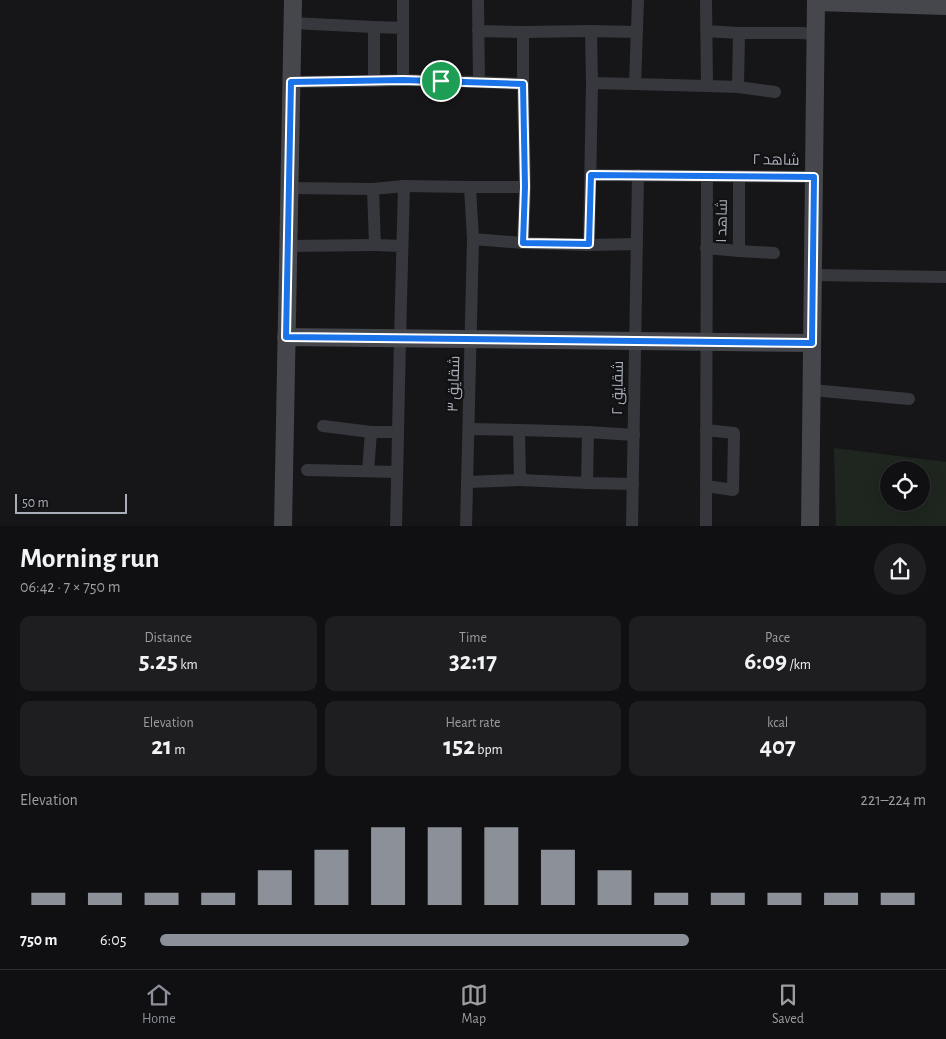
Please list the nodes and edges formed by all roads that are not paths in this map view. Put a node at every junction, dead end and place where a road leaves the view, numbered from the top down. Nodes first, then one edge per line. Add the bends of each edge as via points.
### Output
1 (293, 0) edge
2 (403, 0) edge
3 (478, 0) edge
4 (638, 0) edge
5 (706, 0) edge
6 (816, 1) edge
7 (925, 2) edge
8 (946, 6) edge
9 (292, 22) junction
10 (374, 27) junction
11 (403, 28) junction
12 (478, 31) junction
13 (591, 31) junction
14 (706, 31) junction
15 (523, 32) junction
16 (637, 32) junction
17 (739, 33) junction
18 (815, 34) junction
19 (403, 80) junction
20 (374, 81) junction
21 (291, 82) junction
22 (479, 82) junction
23 (592, 83) junction
24 (523, 84) junction
25 (635, 84) junction
26 (707, 86) junction
27 (738, 87) junction
28 (774, 92) dead end
29 (591, 175) junction
30 (638, 175) junction
31 (707, 176) junction
32 (739, 176) junction
33 (814, 177) junction
34 (404, 186) junction
35 (470, 187) junction
36 (525, 187) junction
37 (289, 188) junction
38 (373, 189) junction
39 (473, 239) junction
40 (523, 243) junction
41 (375, 244) junction
42 (589, 244) junction
43 (637, 244) junction
44 (288, 246) junction
45 (402, 246) junction
46 (706, 248) junction
47 (739, 250) junction
48 (774, 253) dead end
49 (813, 275) junction
50 (946, 277) edge
51 (286, 337) junction
52 (400, 339) junction
53 (471, 339) junction
54 (635, 341) junction
55 (706, 342) junction
56 (812, 343) junction
57 (812, 390) junction
58 (909, 399) dead end
59 (323, 426) dead end
60 (468, 429) junction
61 (519, 430) junction
62 (706, 430) junction
63 (371, 432) junction
64 (398, 432) junction
65 (588, 432) junction
66 (634, 435) junction
67 (307, 470) dead end
68 (368, 472) junction
69 (397, 472) junction
70 (520, 480) junction
71 (467, 482) junction
72 (587, 483) junction
73 (633, 484) junction
74 (706, 486) junction
75 (283, 526) edge
76 (396, 526) edge
77 (466, 526) edge
78 (632, 526) edge
79 (706, 526) edge
80 (810, 526) edge

1 - 9 street
2 - 11 street
3 - 12 street
4 - 16 street
5 - 14 street
6 - 7 street
6 - 18 street
7 - 8 street
9 - 10 street
9 - 21 street
10 - 11 street
10 - 20 street
11 - 19 street
12 - 15 street
12 - 22 street
13 - 15 street
13 - 16 street
13 - 23 street
14 - 17 street
14 - 26 street
15 - 24 street
16 - 25 street
17 - 18 street
17 - 27 street
18 - 33 street
19 - 20 street
19 - 22 street
20 - 21 street
21 - 37 street
22 - 24 street
23 - 25 street
23 - 29 street
24 - 36 street
25 - 26 street
26 - 27 street
27 - 28 street
29 - 30 street
29 - 42 street
30 - 31 street
30 - 43 street, شقایق ۲
31 - 32 street
31 - 46 street, شاهد ۱
32 - 33 street, شاهد ۲
32 - 47 street, شاهد ۱
33 - 49 street
34 - 35 street
34 - 38 street
34 - 45 street
35 - 36 street
35 - 39 street, شقایق ۳
36 - 40 street
37 - 38 street
37 - 44 street
38 - 41 street
39 - 40 street
39 - 53 street, شقایق ۳
40 - 42 street
41 - 44 street
41 - 45 street
42 - 43 street
43 - 54 street, شقایق ۲
44 - 51 street
45 - 52 street
46 - 47 street, شاهد ۱
46 - 55 street, شاهد ۱
47 - 48 street
49 - 50 street
49 - 56 street
51 - 52 street
51 - 75 street
52 - 53 street
52 - 64 street
53 - 54 street
53 - 60 street, شقایق ۳
54 - 55 street
54 - 66 street, شقایق ۲
55 - 56 street
55 - 62 street, شاهد ۱
56 - 57 street
57 - 58 street
57 - 80 street
59 - 63 street
60 - 61 street, شقایق ۳
60 - 71 street, شقایق ۳
61 - 65 street, شقایق ۳
61 - 70 street
62 - 74 street, شاهد ۱
62 - 74 street via 734,433 733,490
63 - 64 street
63 - 68 street
64 - 69 street
65 - 66 street, شقایق ۲
65 - 72 street
66 - 73 street, شقایق ۲
67 - 68 street
68 - 69 street
69 - 76 street
70 - 71 street
70 - 72 street
71 - 77 street, شقایق ۳
72 - 73 street
73 - 78 street, شقایق ۲
74 - 79 street, شاهد ۱

